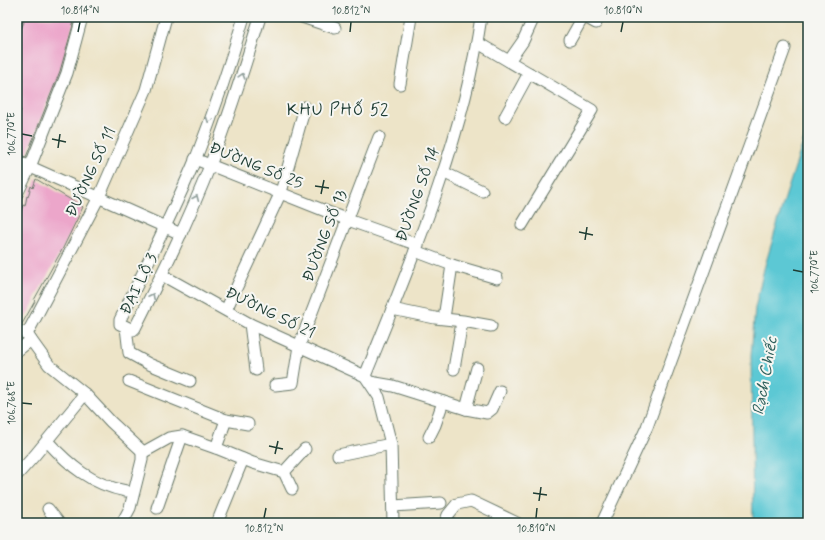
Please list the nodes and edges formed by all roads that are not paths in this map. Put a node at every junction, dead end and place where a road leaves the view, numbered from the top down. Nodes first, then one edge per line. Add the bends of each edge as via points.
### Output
1 (82, 17) edge
2 (166, 17) edge
3 (244, 17) edge
4 (260, 17) edge
5 (302, 17) edge
6 (411, 17) edge
7 (481, 17) edge
8 (534, 17) edge
9 (584, 17) edge
10 (596, 24) dead end
11 (335, 28) dead end
12 (570, 40) dead end
13 (478, 43) junction
14 (785, 48) dead end
15 (509, 61) junction
16 (529, 73) junction
17 (400, 84) dead end
18 (305, 107) dead end
19 (505, 117) dead end
20 (379, 137) dead end
21 (195, 159) junction
22 (17, 161) edge
23 (210, 165) junction
24 (30, 167) junction
25 (443, 172) junction
26 (482, 191) dead end
27 (281, 192) junction
28 (17, 194) edge
29 (99, 197) junction
30 (348, 220) junction
31 (522, 225) dead end
32 (165, 227) junction
33 (181, 234) junction
34 (416, 248) junction
35 (452, 265) junction
36 (162, 275) junction
37 (497, 278) dead end
38 (392, 309) junction
39 (226, 310) junction
40 (444, 318) junction
41 (459, 321) junction
42 (250, 324) junction
43 (491, 326) dead end
44 (126, 327) junction
45 (25, 335) edge
46 (299, 346) junction
47 (17, 351) edge
48 (477, 368) dead end
49 (454, 369) dead end
50 (256, 370) dead end
51 (367, 379) junction
52 (129, 381) dead end
53 (190, 381) dead end
54 (275, 385) dead end
55 (500, 391) dead end
56 (85, 394) junction
57 (443, 402) junction
58 (466, 409) junction
59 (226, 420) junction
60 (248, 424) dead end
61 (182, 436) junction
62 (429, 437) dead end
63 (47, 441) junction
64 (391, 444) junction
65 (216, 448) junction
66 (305, 449) dead end
67 (142, 454) junction
68 (338, 455) dead end
69 (243, 459) junction
70 (284, 472) junction
71 (17, 475) edge
72 (292, 489) dead end
73 (126, 490) dead end
74 (441, 503) dead end
75 (393, 506) junction
76 (156, 508) dead end
77 (48, 509) dead end
78 (59, 523) edge
79 (122, 523) edge
80 (217, 523) edge
81 (393, 523) edge
82 (445, 523) edge
83 (517, 523) edge
84 (602, 523) edge

1 - 24 street via 67,73
2 - 29 street, ĐƯỜNG SỐ 11 via 146,90
3 -> 21 street, ĐẠI LỘ 3 via 226,76
23 -> 4 street, ĐẠI LỘ 3 via 241,80
5 - 11 street
6 - 17 street
7 - 13 street, ĐƯỜNG SỐ 14
8 - 15 street via 523,41
9 - 10 street
9 - 12 street
13 - 15 street
13 - 25 street, ĐƯỜNG SỐ 14 via 452,148
14 - 84 street via 647,427
15 - 16 street
16 - 19 street
16 - 31 street via 592,110
18 - 27 street
20 - 30 street, ĐƯỜNG SỐ 13
21 - 23 street, ĐƯỜNG SỐ 25
21 - 32 street, ĐẠI LỘ 3
22 - 24 street
23 - 27 street, ĐƯỜNG SỐ 25
33 -> 23 street, ĐẠI LỘ 3
24 - 28 street
24 - 29 street
25 - 26 street
25 - 34 street, ĐƯỜNG SỐ 14
27 - 30 street, ĐƯỜNG SỐ 25
27 - 39 street
29 - 32 street
29 - 45 street, ĐƯỜNG SỐ 11
30 - 34 street, ĐƯỜNG SỐ 25
30 - 46 street, ĐƯỜNG SỐ 13
32 - 33 street
32 - 44 street, ĐẠI LỘ 3 via 120,320 120,324
33 - 36 street, ĐẠI LỘ 3
34 - 35 street, ĐƯỜNG SỐ 25
34 - 38 street, ĐƯỜNG SỐ 14
35 - 37 street, ĐƯỜNG SỐ 25
35 - 40 street
36 - 39 street, ĐƯỜNG SỐ 21
44 -> 36 street, ĐẠI LỘ 3 via 135,329
38 - 40 street
38 - 51 street, ĐƯỜNG SỐ 14
39 - 42 street, ĐƯỜNG SỐ 21
40 - 41 street
41 - 43 street
41 - 49 street via 461,328
42 - 46 street, ĐƯỜNG SỐ 21
42 - 50 street
44 - 53 street via 129,353
45 - 47 street
45 - 56 street via 49,365
46 - 51 street, ĐƯỜNG SỐ 21
46 - 54 street, ĐƯỜNG SỐ 13 via 293,383
48 - 58 street
51 - 57 street, ĐƯỜNG SỐ 21
51 - 64 street via 379,397
52 - 59 street
55 - 58 street, ĐƯỜNG SỐ 21 via 490,412
56 - 63 street
56 - 67 street
57 - 58 street, ĐƯỜNG SỐ 21
57 - 62 street
59 - 60 street
59 - 65 street
61 - 65 street
61 - 67 street via 169,438
61 - 76 street
63 - 71 street
63 - 73 street via 81,473 100,483
64 - 68 street
64 - 75 street
65 - 69 street
66 - 70 street
67 - 79 street via 130,508
69 - 70 street
69 - 80 street
70 - 72 street
74 - 75 street
75 - 81 street
77 - 78 street
82 - 83 street via 457,504 471,502

